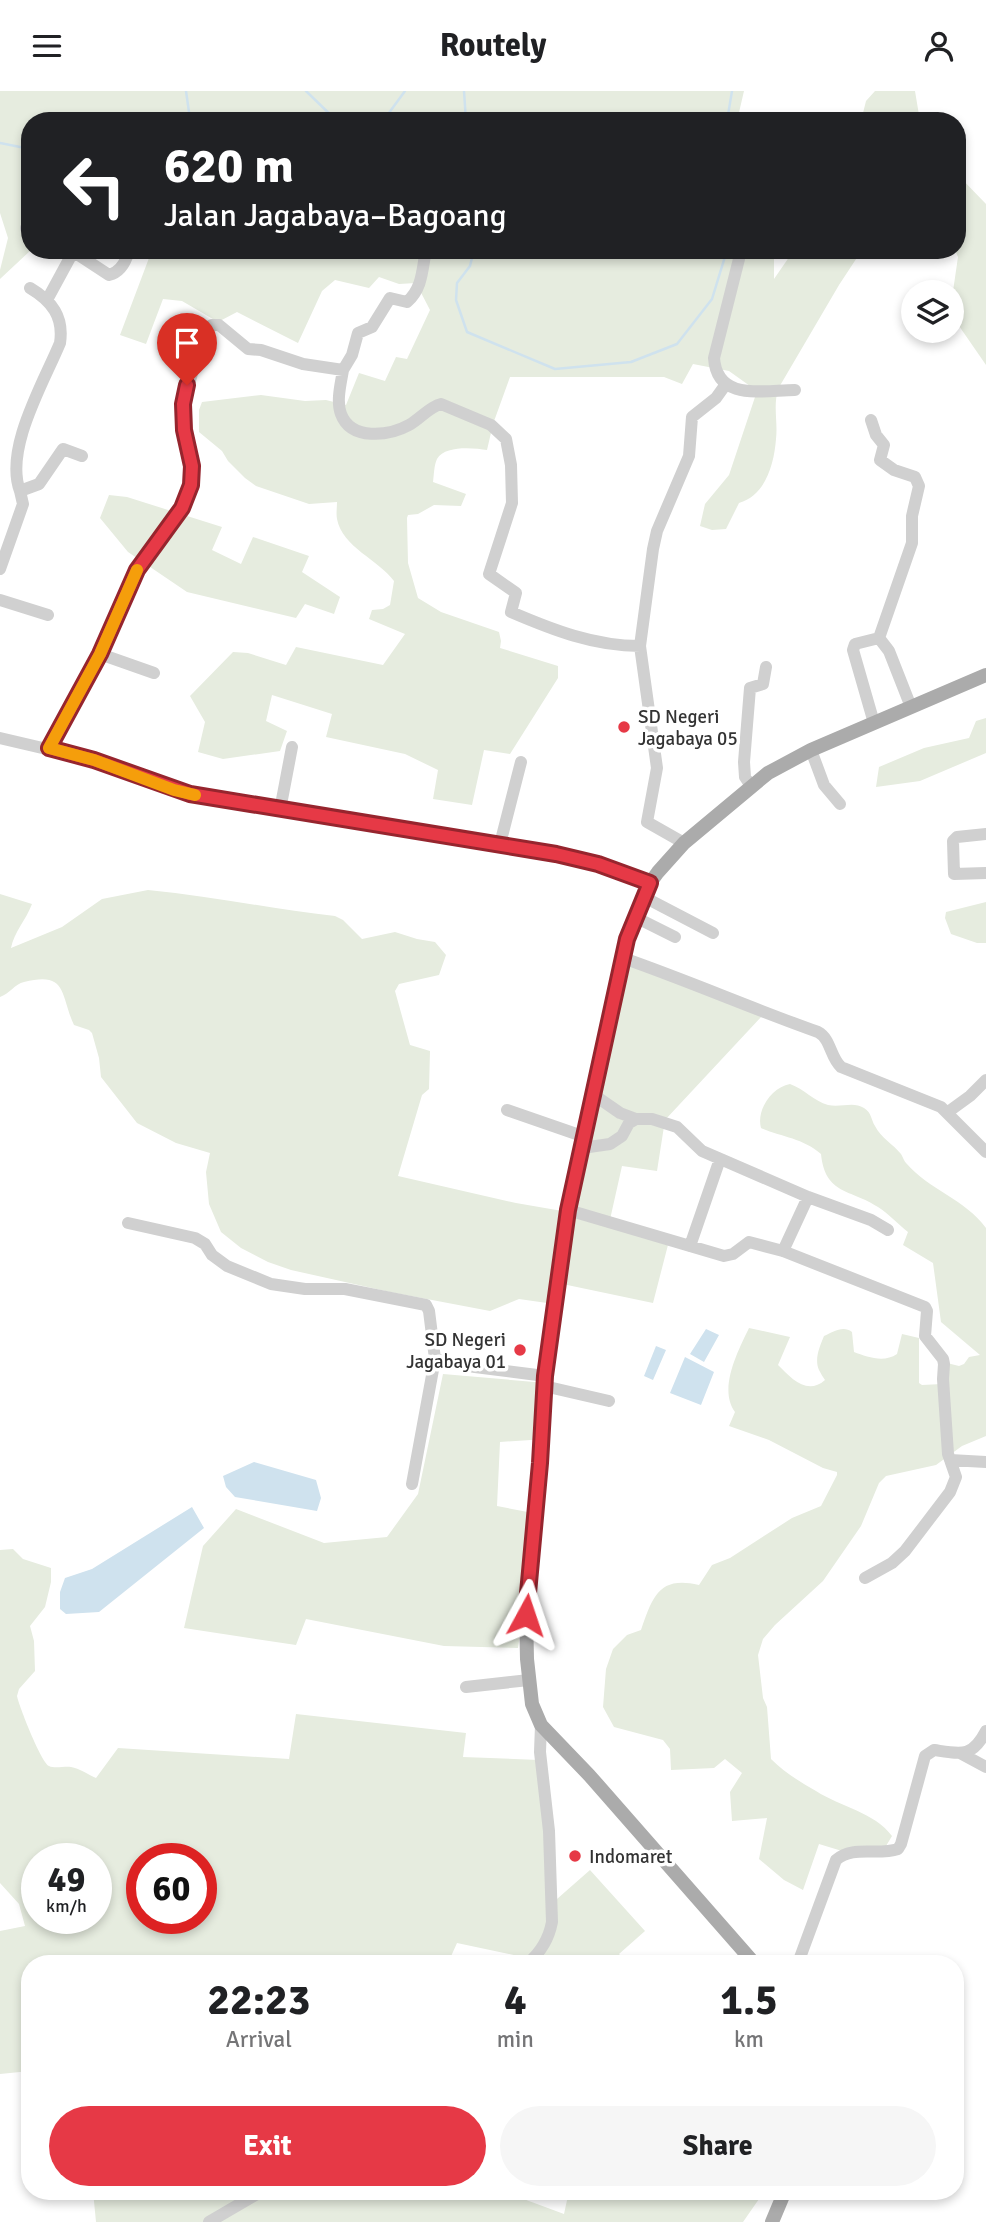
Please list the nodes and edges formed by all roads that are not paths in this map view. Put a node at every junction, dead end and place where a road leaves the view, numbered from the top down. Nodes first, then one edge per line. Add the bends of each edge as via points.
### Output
1 (67, 259) edge
2 (82, 259) edge
3 (127, 259) edge
4 (425, 259) edge
5 (739, 259) dead end
6 (30, 288) dead end
7 (47, 300) junction
8 (343, 370) junction
9 (726, 384) junction
10 (796, 390) dead end
11 (871, 420) dead end
12 (82, 456) dead end
13 (20, 491) junction
14 (0, 569) edge
15 (0, 600) edge
16 (48, 615) dead end
17 (879, 638) junction
18 (640, 646) junction
19 (100, 654) junction
20 (765, 667) dead end
21 (154, 673) dead end
22 (986, 675) edge
23 (911, 707) junction
24 (874, 723) junction
25 (0, 738) edge
26 (292, 747) dead end
27 (49, 748) junction
28 (811, 750) junction
29 (521, 762) dead end
30 (751, 786) junction
31 (840, 804) dead end
32 (280, 810) junction
33 (986, 834) edge
34 (684, 843) junction
35 (500, 844) junction
36 (986, 873) edge
37 (650, 883) junction
38 (644, 897) junction
39 (635, 917) junction
40 (712, 933) dead end
41 (675, 937) dead end
42 (623, 958) junction
43 (986, 1080) edge
44 (594, 1095) junction
45 (507, 1110) dead end
46 (948, 1112) junction
47 (636, 1119) junction
48 (583, 1143) junction
49 (986, 1152) edge
50 (720, 1159) junction
51 (808, 1197) junction
52 (568, 1210) junction
53 (128, 1223) dead end
54 (888, 1230) dead end
55 (690, 1246) junction
56 (783, 1251) junction
57 (435, 1359) junction
58 (544, 1381) junction
59 (609, 1401) dead end
60 (950, 1461) junction
61 (986, 1462) edge
62 (412, 1484) dead end
63 (865, 1577) dead end
64 (529, 1680) junction
65 (466, 1687) dead end
66 (541, 1725) junction
67 (986, 1731) edge
68 (960, 1753) junction
69 (986, 1767) edge
70 (535, 1955) edge
71 (747, 1955) edge
72 (801, 1955) edge
73 (247, 2200) edge
74 (781, 2200) edge
75 (209, 2222) edge
76 (772, 2222) edge

1 - 7 street
2 - 3 street via 109,275
4 - 8 street via 423,276 412,297 407,302 386,300 372,327 358,333
5 - 9 street via 714,358
6 - 7 street
7 - 13 street via 58,315 62,334 20,437 16,465
8 - 18 street via 341,415 355,429 378,435 400,429 441,404 491,425 506,439 512,503 489,574 516,593 511,613 605,645
8 - 19 street via 248,349 219,325 205,329 183,404 191,485 182,508 137,570
9 - 10 street via 752,392
9 - 18 street via 692,417 689,456 657,531
11 - 17 street via 884,445 880,460 915,477 919,486 912,543
12 - 13 street via 63,449 38,484
13 - 14 street via 23,505
15 - 16 street
17 - 23 street via 889,651
17 - 24 street via 855,644 853,650
18 - 34 street via 657,768 647,822
19 - 21 street
19 - 27 street
20 - 30 street via 763,684 750,688 744,762
22 - 23 main road
23 - 24 main road
24 - 28 main road
25 - 27 street
26 - 32 street
27 - 32 street via 174,790
28 - 30 main road
28 - 31 street via 824,785
29 - 35 street
30 - 34 main road
32 - 35 street
33 - 36 street via 955,838 953,863 955,875
34 - 37 main road
35 - 37 street via 598,864
37 - 38 main road
38 - 39 main road
38 - 40 street
39 - 41 street
39 - 42 main road
42 - 44 main road
42 - 46 street via 825,1035 841,1066
43 - 46 street
44 - 47 street
44 - 48 main road
45 - 48 street
46 - 49 street
47 - 48 street via 610,1144
47 - 50 street via 677,1127 702,1151
48 - 52 main road
50 - 51 street
50 - 55 street
51 - 54 street
51 - 56 street
52 - 55 street
52 - 58 main road
53 - 57 street via 195,1238 228,1266 271,1284 345,1289 426,1305
55 - 56 street via 724,1256 749,1242
56 - 60 street via 925,1307 925,1336 944,1364
57 - 58 street
57 - 62 street
58 - 59 street
58 - 64 main road via 526,1615
60 - 61 street
60 - 63 street via 954,1484 928,1523 892,1563
64 - 65 street
64 - 66 main road
66 - 70 street via 552,1921 550,1934
66 - 71 main road
67 - 68 street via 974,1749
68 - 69 street
68 - 72 street via 934,1749 925,1756 898,1849 847,1852 836,1860
73 - 75 street
74 - 76 main road

